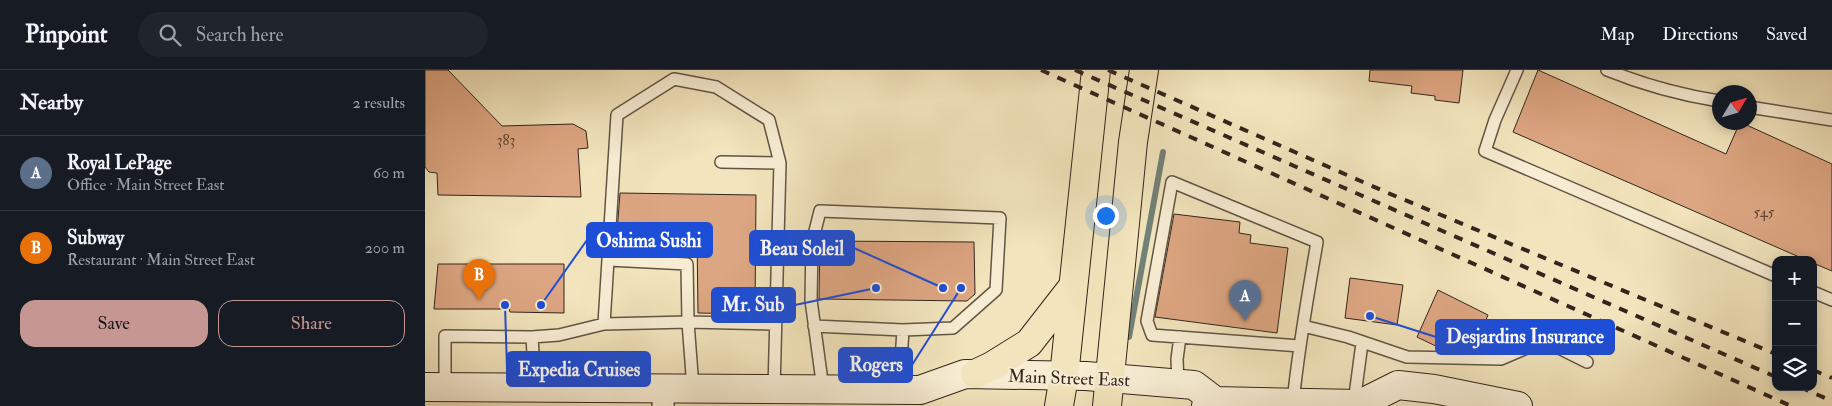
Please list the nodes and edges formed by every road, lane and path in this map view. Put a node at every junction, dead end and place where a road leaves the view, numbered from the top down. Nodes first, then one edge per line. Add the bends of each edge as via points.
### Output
1 (1096, 70) edge
2 (1144, 70) edge
3 (1517, 70) edge
4 (1607, 70) edge
5 (1712, 100) edge
6 (1757, 108) edge
7 (1832, 120) edge
8 (721, 162) dead end
9 (780, 163) junction
10 (609, 260) junction
11 (1772, 274) edge
12 (1071, 289) junction
13 (1817, 294) edge
14 (1832, 300) edge
15 (688, 322) junction
16 (604, 324) junction
17 (775, 324) junction
18 (814, 326) junction
19 (1303, 326) junction
20 (903, 330) junction
21 (532, 337) junction
22 (1180, 337) junction
23 (1363, 343) junction
24 (1300, 346) junction
25 (1587, 362) dead end
26 (975, 374) junction
27 (1064, 376) junction
28 (1110, 378) junction
29 (1178, 384) junction
30 (435, 386) edge
31 (535, 386) junction
32 (693, 388) junction
33 (774, 389) junction
34 (823, 389) junction
35 (919, 395) edge
36 (663, 397) edge
37 (1293, 403) junction
38 (1211, 404) edge
39 (1360, 404) edge
40 (1509, 405) edge
41 (1059, 406) edge
42 (1107, 406) edge

1 - 12 main road
2 - 28 main road via 1133,142
3 - 11 lane via 1485,151
4 - 5 lane via 1639,83
6 - 7 lane
8 - 9 lane
9 - 10 lane via 769,120 716,86 674,79 617,115
9 - 17 lane
10 - 15 lane via 687,264
10 - 16 lane
12 - 26 main road via 1029,343
12 - 27 main road
13 - 14 lane
15 - 16 lane
15 - 17 lane
15 - 32 lane
16 - 21 lane via 559,335
17 - 33 lane
18 - 20 lane
18 - 20 lane via 811,300 813,242 820,212 1000,218 996,290 953,328
18 - 34 lane
19 - 22 lane via 1317,242 1172,182 1147,321 1152,335
19 - 23 lane
19 - 24 lane
20 - 35 lane
21 - 30 lane via 445,336
21 - 31 lane
22 - 24 lane
22 - 29 lane
23 - 25 lane via 1407,357 1501,358 1533,344 1547,342
23 - 39 lane
24 - 37 lane
26 - 27 main road, Main Street East
26 - 35 main road, Main Street East via 965,374
27 - 28 main road, Main Street East
27 - 41 main road
28 - 29 main road, Main Street East
28 - 42 main road
29 - 38 main road, Main Street East via 1194,385
30 - 31 main road, Main Street East
31 - 36 main road, Main Street East
32 - 33 main road, Main Street East
32 - 36 main road, Main Street East
33 - 34 main road, Main Street East
34 - 35 main road, Main Street East
37 - 38 main road, Main Street East
37 - 39 main road, Main Street East
39 - 40 main road, Main Street East via 1398,386 1434,389

